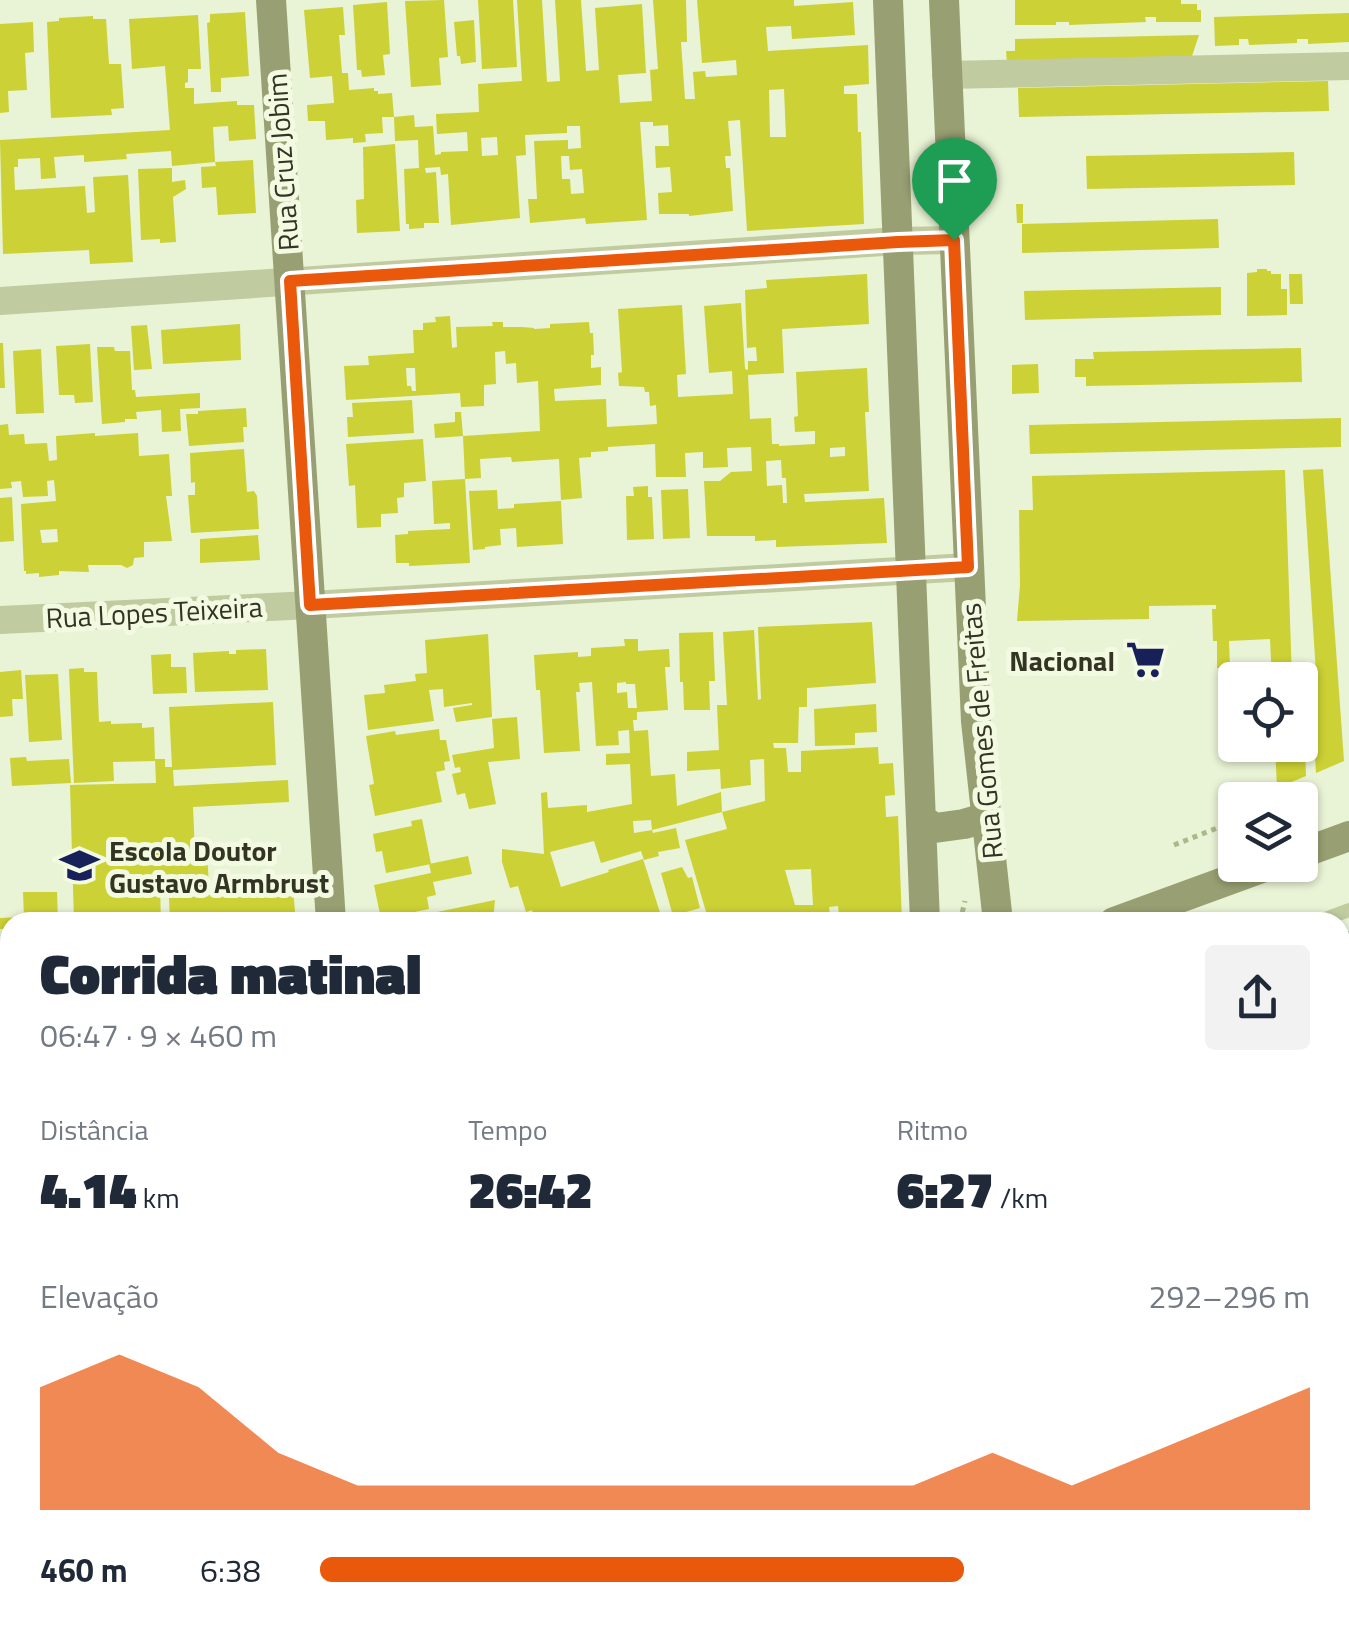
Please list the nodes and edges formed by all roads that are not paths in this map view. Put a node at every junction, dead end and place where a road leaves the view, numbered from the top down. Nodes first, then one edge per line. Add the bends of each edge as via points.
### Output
1 (271, 0) edge
2 (888, 0) edge
3 (944, 0) edge
4 (1349, 66) edge
5 (946, 75) junction
6 (954, 240) junction
7 (898, 242) junction
8 (290, 281) junction
9 (0, 301) edge
10 (968, 567) junction
11 (910, 570) junction
12 (310, 605) junction
13 (0, 620) edge
14 (988, 817) junction
15 (920, 819) junction
16 (1349, 836) edge
17 (1318, 847) edge
18 (1223, 882) edge
19 (330, 912) edge
20 (925, 912) edge
21 (997, 912) edge
22 (1141, 912) edge

1 - 8 street, Rua Cruz Jobim
2 - 7 street
3 - 5 street, Rua Gomes de Freitas
4 - 5 street
5 - 6 street, Rua Gomes de Freitas
6 - 7 street
6 - 10 street, Rua Gomes de Freitas
7 - 8 street
7 - 11 street
8 - 9 street
8 - 12 street, Rua Cruz Jobim
10 - 11 street, Rua Lopes Teixeira
10 - 14 street, Rua Gomes de Freitas
11 - 12 street, Rua Lopes Teixeira
11 - 15 street
12 - 13 street, Rua Lopes Teixeira
12 - 19 street, Rua Cruz Jobim
14 - 15 street via 935,828
14 - 21 street, Rua Gomes de Freitas
15 - 20 street
16 - 17 street
18 - 22 street

